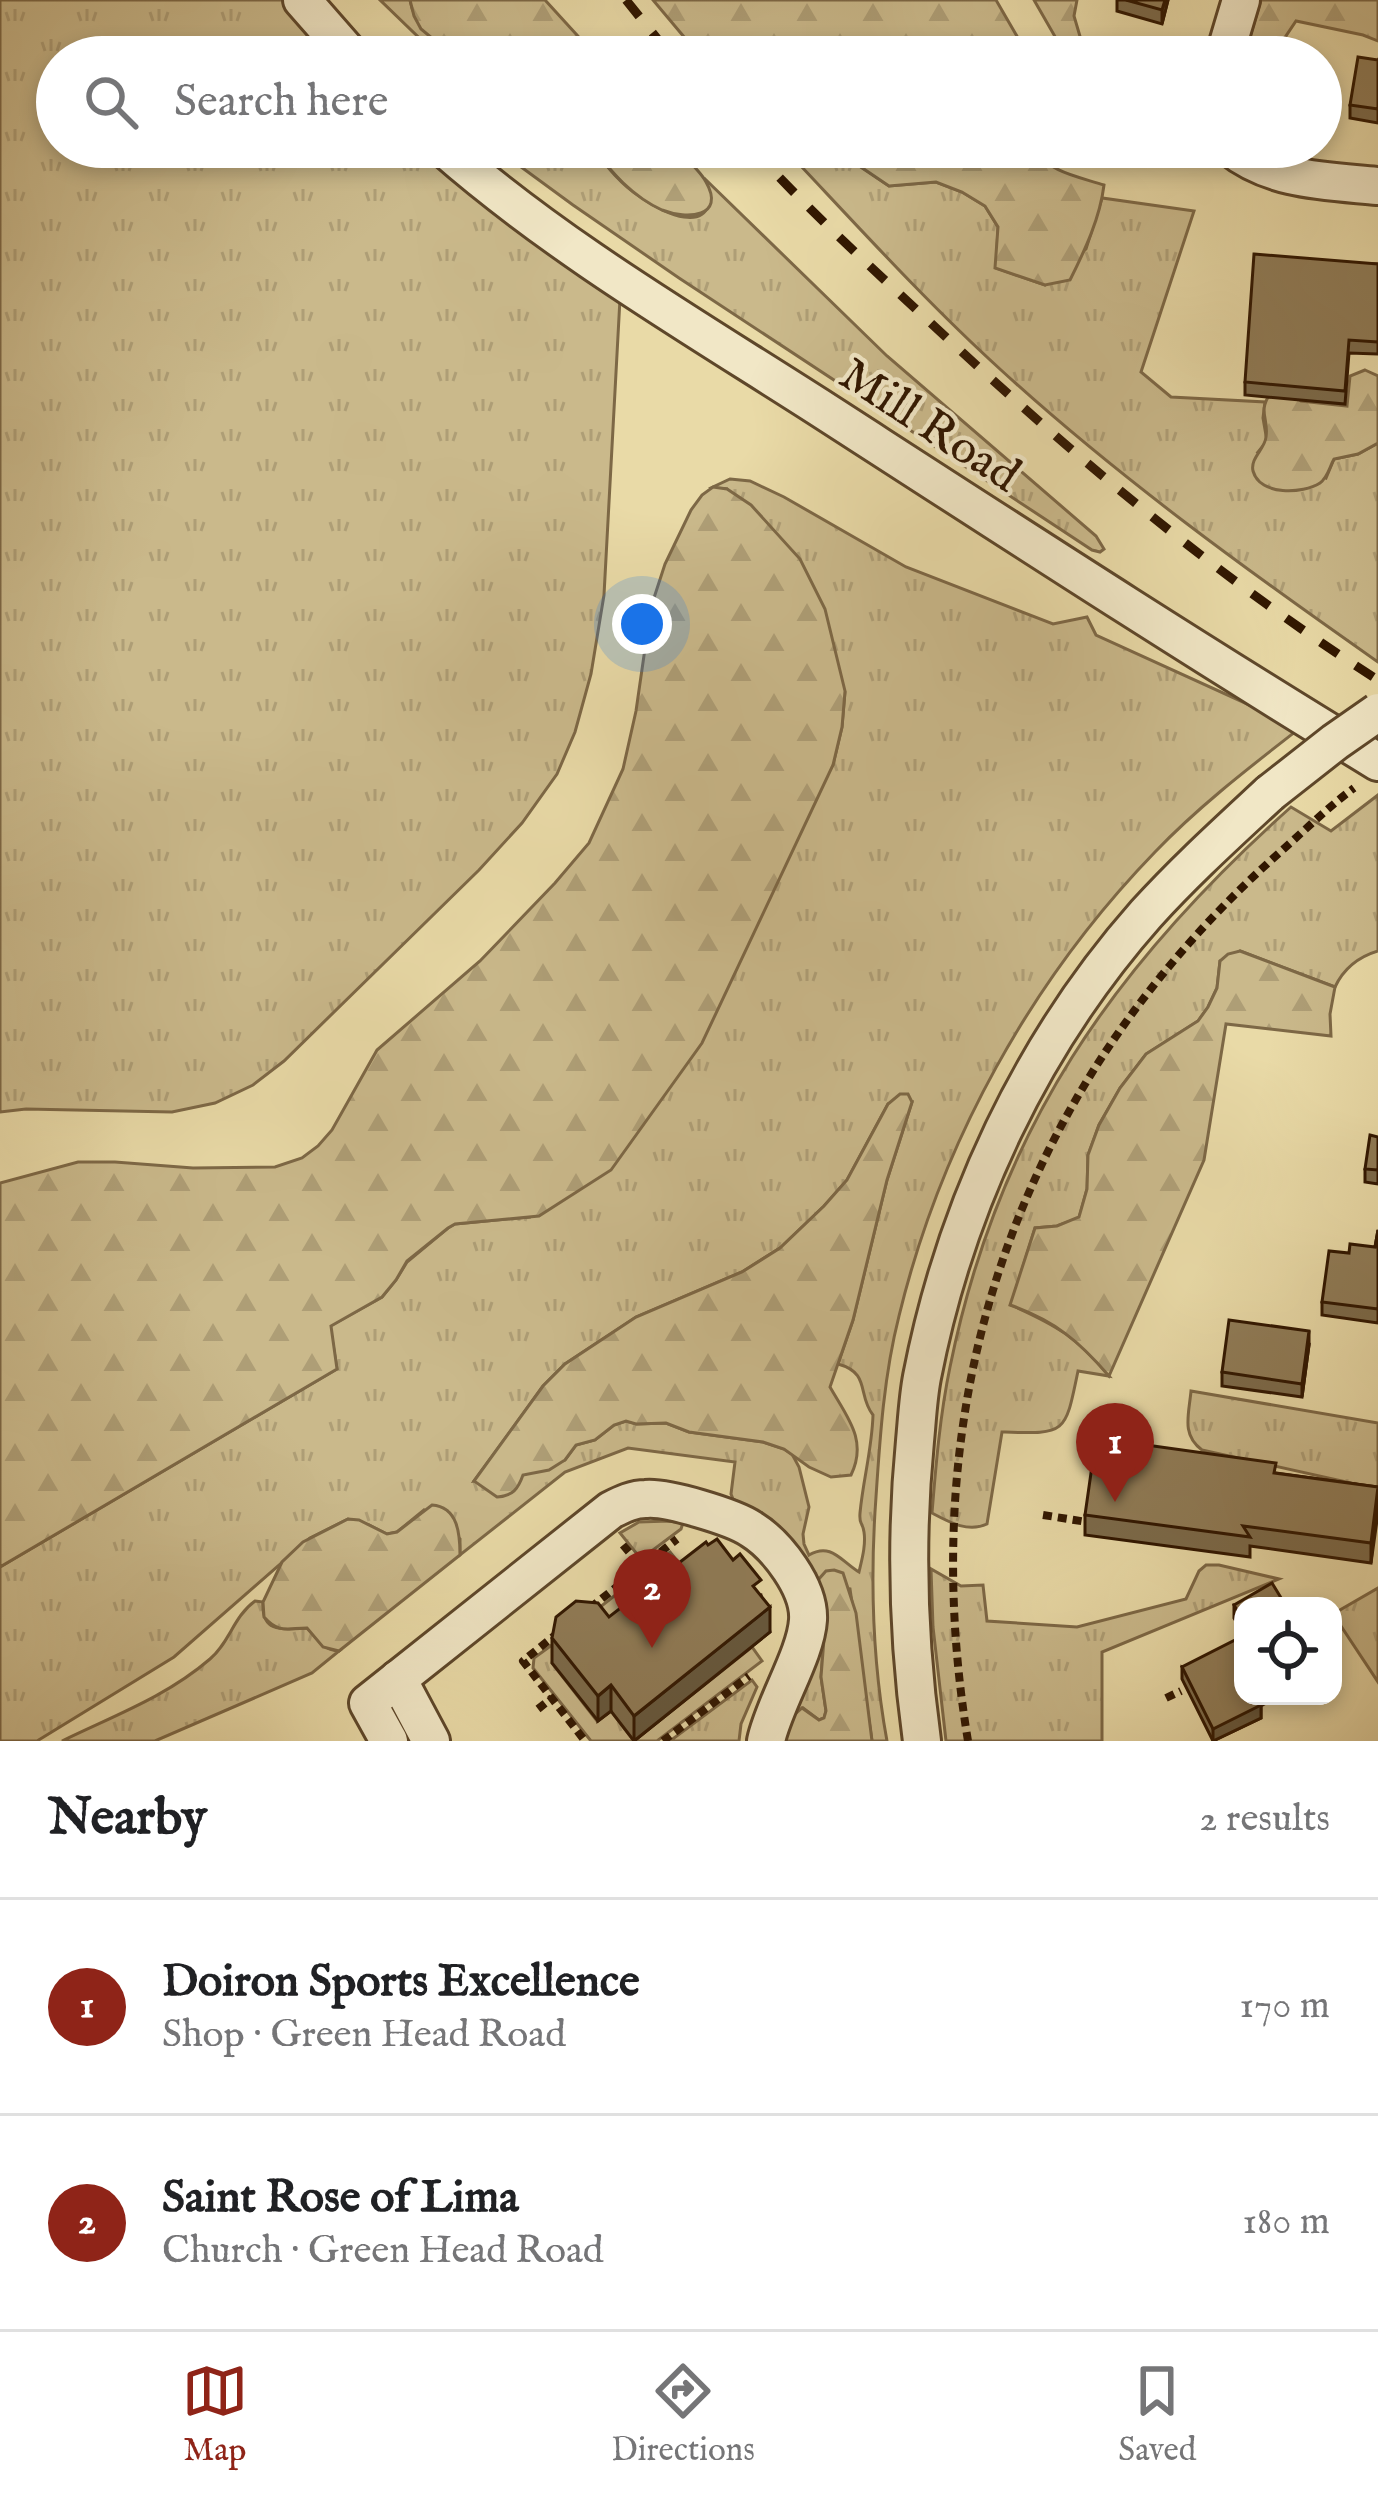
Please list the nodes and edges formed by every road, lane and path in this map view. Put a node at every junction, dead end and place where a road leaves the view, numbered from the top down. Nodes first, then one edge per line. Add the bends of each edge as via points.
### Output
1 (302, 0) edge
2 (1241, 0) edge
3 (334, 36) edge
4 (1230, 36) edge
5 (467, 168) edge
6 (1265, 168) edge
7 (1378, 186) edge
8 (1378, 712) edge
9 (1370, 772) edge
10 (1043, 1515) dead end
11 (1087, 1522) edge
12 (685, 1533) dead end
13 (674, 1541) junction
14 (687, 1558) edge
15 (752, 1674) dead end
16 (398, 1679) junction
17 (1181, 1691) edge
18 (1166, 1698) dead end
19 (552, 1699) junction
20 (538, 1709) dead end
21 (388, 1741) edge
22 (431, 1741) edge
23 (585, 1741) edge
24 (663, 1741) edge
25 (766, 1741) edge
26 (922, 1741) edge
27 (968, 1741) edge

1 - 3 street
2 - 4 street
5 - 9 street, Mill Road via 621,280
6 - 7 street
8 - 26 street, bridge via 1270,794 1144,916 1030,1077 982,1176 921,1382 909,1503
9 - 27 path via 1175,957 1121,1027 1048,1150 976,1349 952,1506 953,1622
10 - 11 path
12 - 13 path
13 - 14 path
13 - 19 path via 523,1661
15 - 24 path
16 - 21 street via 368,1703
16 - 22 street
16 - 25 street via 611,1510 663,1500 752,1529 800,1583 808,1622
17 - 18 path
19 - 20 path
19 - 23 path

